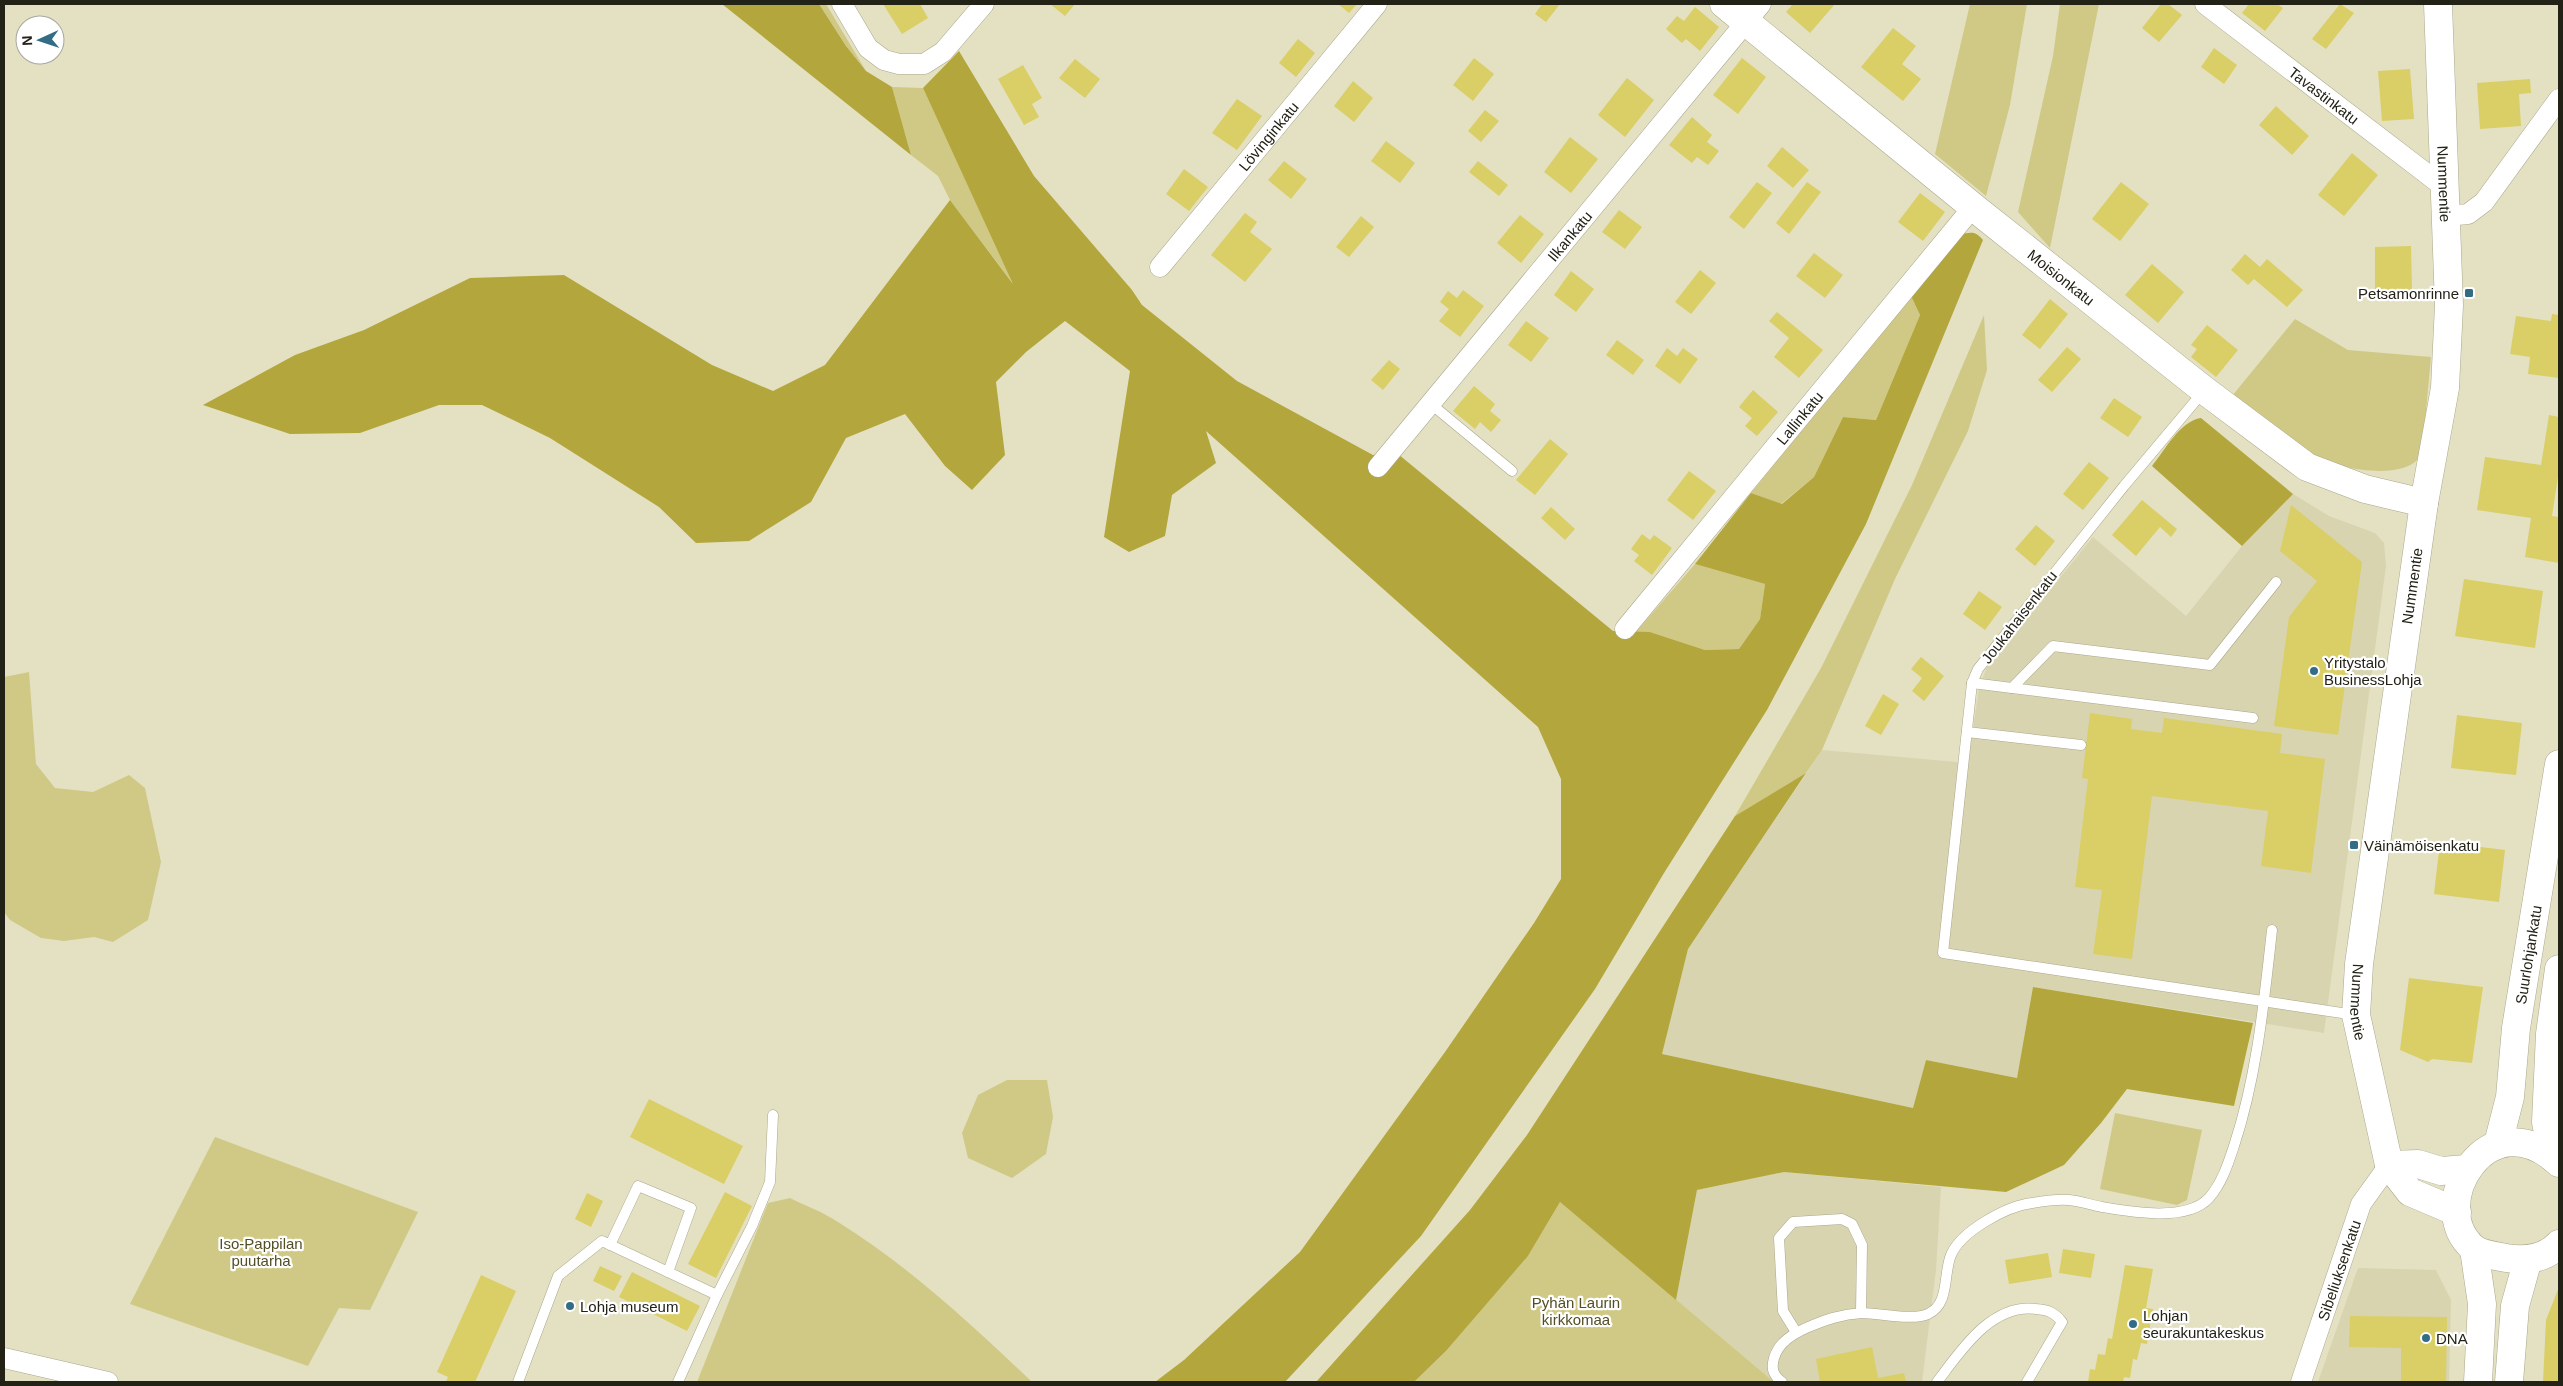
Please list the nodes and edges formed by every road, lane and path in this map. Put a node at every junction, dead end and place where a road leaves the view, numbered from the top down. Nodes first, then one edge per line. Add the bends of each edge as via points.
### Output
1 (842, 4) edge
2 (984, 4) edge
3 (1377, 4) edge
4 (1724, 4) edge
5 (2205, 4) edge
6 (2438, 4) edge
7 (1754, 13) edge
8 (2559, 99) edge
9 (2444, 187) junction
10 (1973, 207) junction
11 (2446, 216) junction
12 (1160, 267) dead end
13 (2204, 390) junction
14 (1431, 404) junction
15 (1378, 467) dead end
16 (1512, 471) dead end
17 (2424, 503) junction
18 (2276, 582) dead end
19 (1625, 630) dead end
20 (1972, 683) junction
21 (2012, 688) junction
22 (2253, 718) dead end
23 (1967, 732) junction
24 (2081, 744) dead end
25 (2559, 764) edge
26 (2272, 930) dead end
27 (2559, 969) edge
28 (2264, 1001) junction
29 (2356, 1016) junction
30 (773, 1115) dead end
31 (2498, 1144) junction
32 (2556, 1160) edge
33 (2389, 1165) junction
34 (2467, 1169) junction
35 (2457, 1212) junction
36 (2559, 1244) edge
37 (610, 1245) junction
38 (2474, 1249) junction
39 (2528, 1259) junction
40 (668, 1272) junction
41 (717, 1295) junction
42 (1861, 1313) junction
43 (1796, 1332) junction
44 (4, 1358) edge
45 (108, 1382) edge
46 (518, 1382) edge
47 (678, 1382) edge
48 (1782, 1382) edge
49 (1937, 1382) edge
50 (2027, 1382) edge
51 (2301, 1382) edge
52 (2478, 1382) edge
53 (2509, 1382) edge

1 - 2 street via 868,48 884,60 899,64 924,64 943,52
3 - 12 street, Lövinginkatu
4 - 7 street, Moisionkatu
5 - 9 street, Tavastinkatu
6 - 9 street, Nummentie
7 - 10 street, Moisionkatu
7 - 14 street, Ilkankatu
8 - 11 street via 2484,202 2468,214
9 - 11 street, Nummentie
10 - 13 street, Moisionkatu
10 - 19 street, Lallinkatu
11 - 17 street, Nummentie via 2449,305 2445,388
13 - 17 street, Moisionkatu via 2307,467 2365,489
13 - 20 lane, Joukahaisenkatu via 1985,658
14 - 15 street, Ilkankatu
14 - 16 lane
17 - 29 street, Nummentie via 2359,964
18 - 21 lane via 2210,665 2053,646
20 - 21 lane
20 - 23 lane, Joukahaisenkatu
21 - 22 lane
23 - 24 lane
23 - 28 lane, Joukahaisenkatu via 1943,953
25 - 31 street, Suurlohjankatu via 2516,1028 2510,1097
26 - 28 lane
27 - 32 street via 2550,1034 2546,1122
28 - 29 lane
28 - 42 lane via 2241,1122 2223,1176 2208,1199 2181,1213 2103,1208 2070,1200 2030,1203 2002,1212 1975,1227 1951,1254 1941,1303 1928,1315
29 - 33 street, Nummentie
30 - 41 lane via 770,1182
31 - 32 street via 2524,1144 2540,1149
31 - 34 street via 2478,1155
33 - 34 street via 2418,1164 2440,1171
33 - 35 street, Nummentie via 2410,1192
33 - 51 street, Sibeliuksenkatu via 2361,1204
34 - 35 street via 2458,1190
35 - 38 street via 2463,1232
36 - 39 street via 2548,1253
37 - 40 lane
37 - 40 lane via 638,1186 691,1208
37 - 46 lane via 602,1241 558,1276
38 - 39 street via 2494,1256
38 - 52 street via 2482,1304
39 - 53 street via 2515,1306
40 - 41 lane
41 - 47 lane
42 - 43 lane via 1832,1317
42 - 43 lane via 1862,1245 1852,1224 1842,1220 1793,1222 1779,1238 1783,1311
43 - 48 lane via 1781,1344 1775,1356 1772,1370
44 - 45 street
49 - 50 lane via 1984,1327 2009,1312 2030,1308 2050,1310 2062,1322

